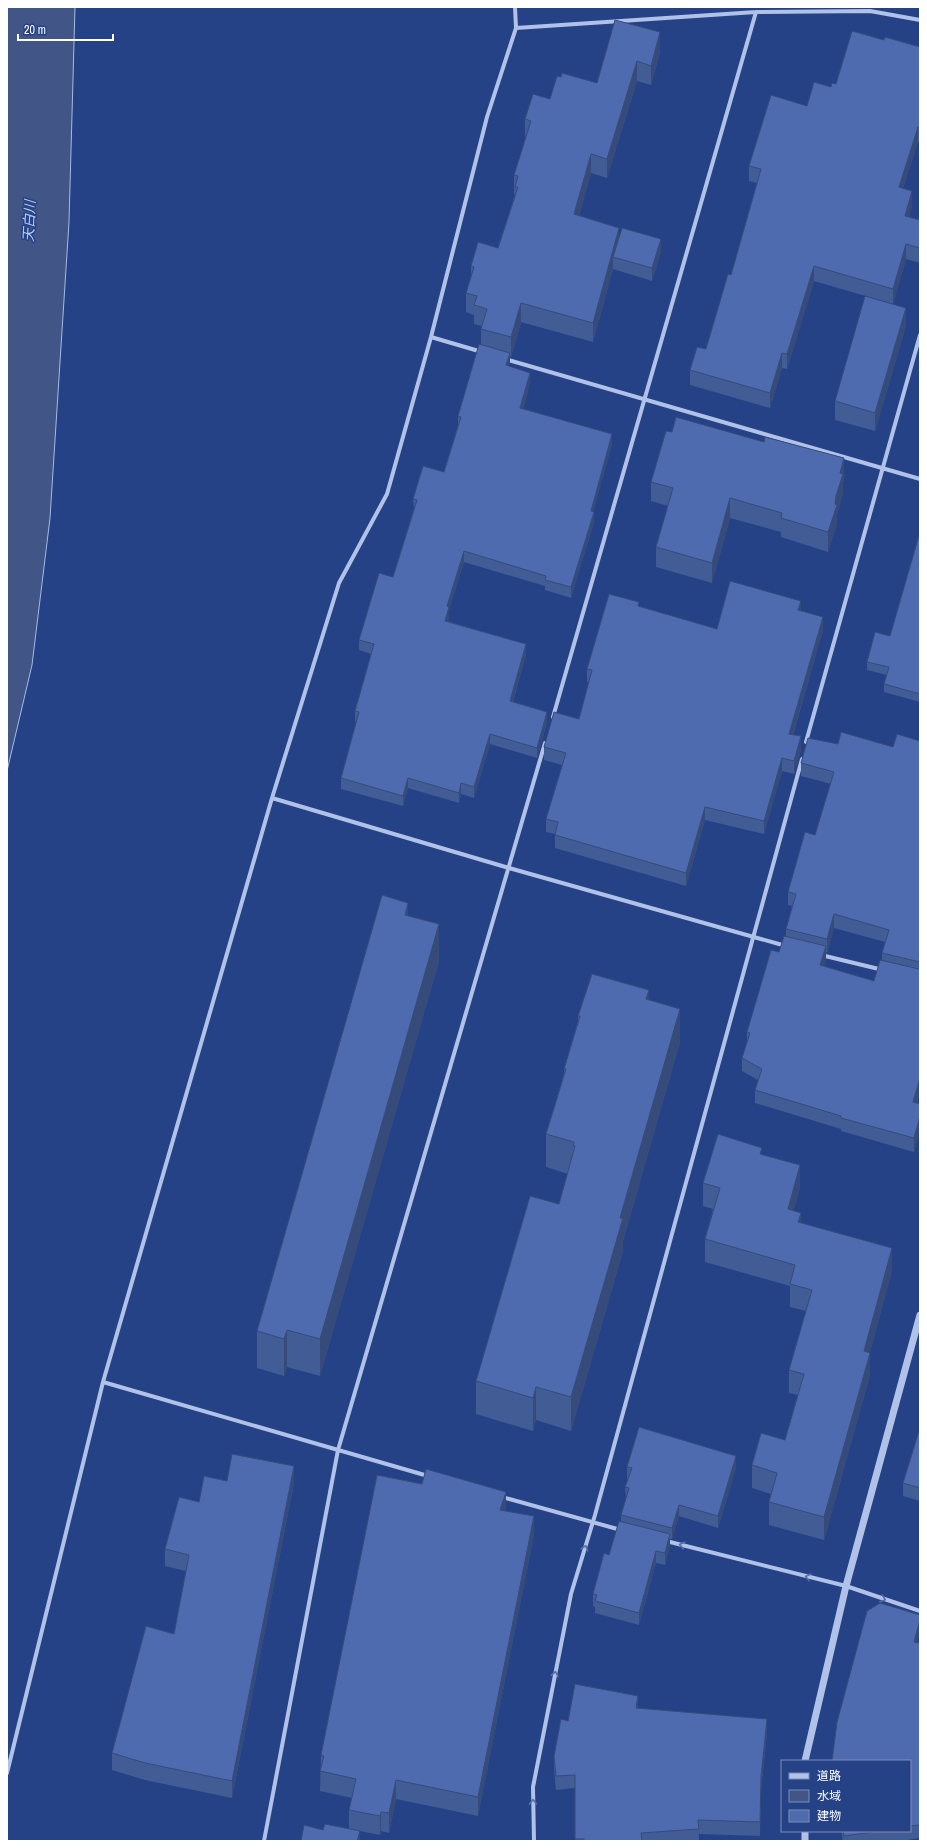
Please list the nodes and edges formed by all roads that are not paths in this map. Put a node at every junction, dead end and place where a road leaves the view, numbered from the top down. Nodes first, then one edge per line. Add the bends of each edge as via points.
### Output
1 (515, 7) edge
2 (756, 12) junction
3 (920, 20) edge
4 (516, 28) junction
5 (920, 335) edge
6 (431, 337) junction
7 (484, 353) edge
8 (499, 357) edge
9 (644, 399) junction
10 (881, 469) junction
11 (920, 479) edge
12 (550, 725) edge
13 (546, 740) edge
14 (805, 746) edge
15 (803, 753) edge
16 (272, 798) junction
17 (509, 868) junction
18 (753, 938) junction
19 (791, 947) edge
20 (814, 953) edge
21 (890, 972) edge
22 (920, 1315) edge
23 (103, 1382) junction
24 (338, 1450) junction
25 (435, 1478) edge
26 (495, 1495) edge
27 (592, 1523) junction
28 (623, 1530) edge
29 (661, 1540) edge
30 (846, 1586) junction
31 (920, 1611) edge
32 (805, 1760) edge
33 (7, 1773) edge
34 (264, 1841) edge
35 (534, 1841) edge

1 - 4 street
2 - 3 street via 870,10
2 - 4 street
2 - 9 street
4 - 6 street via 487,117
5 - 10 street
6 - 7 street
6 - 16 street via 387,494 339,583
8 - 9 street
9 - 10 street
9 - 12 street
10 - 11 street
10 - 14 street
13 - 17 street
15 - 18 street
16 - 17 street
16 - 23 street
17 - 18 street
17 - 24 street
18 - 19 street
18 - 27 street
20 - 21 street
22 - 30 street
23 - 24 street
23 - 33 street
24 - 25 street
24 - 34 street
26 - 27 street
27 - 28 street
35 -> 27 street via 533,1787 571,1594
30 -> 29 street
30 -> 31 street
30 - 32 street

